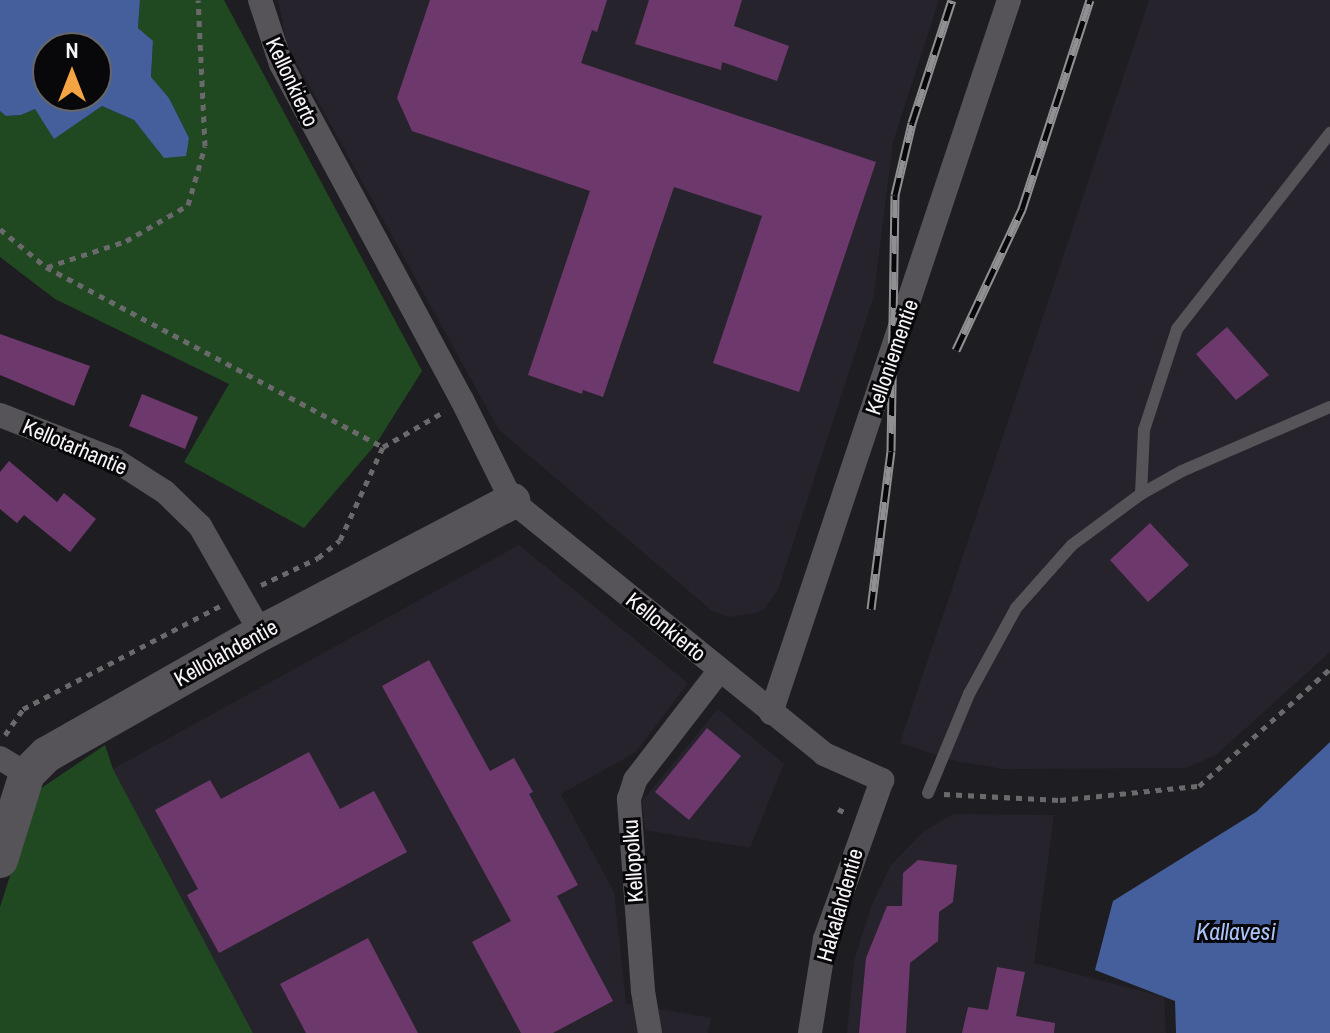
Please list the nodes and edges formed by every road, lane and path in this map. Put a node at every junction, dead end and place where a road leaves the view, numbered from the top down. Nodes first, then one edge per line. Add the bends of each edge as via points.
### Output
1 (198, 0) edge
2 (260, 0) edge
3 (1009, 0) edge
4 (1330, 133) edge
5 (0, 229) edge
6 (46, 267) junction
7 (1330, 407) edge
8 (0, 415) edge
9 (383, 447) dead end
10 (1141, 494) junction
11 (512, 501) junction
12 (261, 633) junction
13 (1330, 669) edge
14 (720, 670) junction
15 (771, 713) junction
16 (14, 766) edge
17 (882, 780) joint
18 (928, 793) joint
19 (0, 860) edge
20 (650, 1033) edge
21 (810, 1033) edge

1 - 6 path via 205,146 188,205 126,241
2 - 11 street, Kellonkierto via 281,64
3 - 15 street, Kelloniementie
4 - 10 lane via 1177,329 1144,430
5 - 6 path
6 - 9 path
7 - 10 lane
8 - 12 street, Kellotarhantie via 115,460 165,492 200,526
10 - 18 lane via 1072,545 1016,608 969,694
11 - 12 street, Kellolahdentie
11 - 14 street, Kellonkierto
12 - 16 street, Kellolahdentie via 46,755
13 - 18 path via 1199,786 1060,800
14 - 15 street, Kellonkierto
14 - 20 street, Kellopolku via 635,780 629,799
15 - 17 street, Kellonkierto via 824,754
16 - 19 street, Kellolahdentie
17 - 21 street, Hakalahdentie via 825,939

